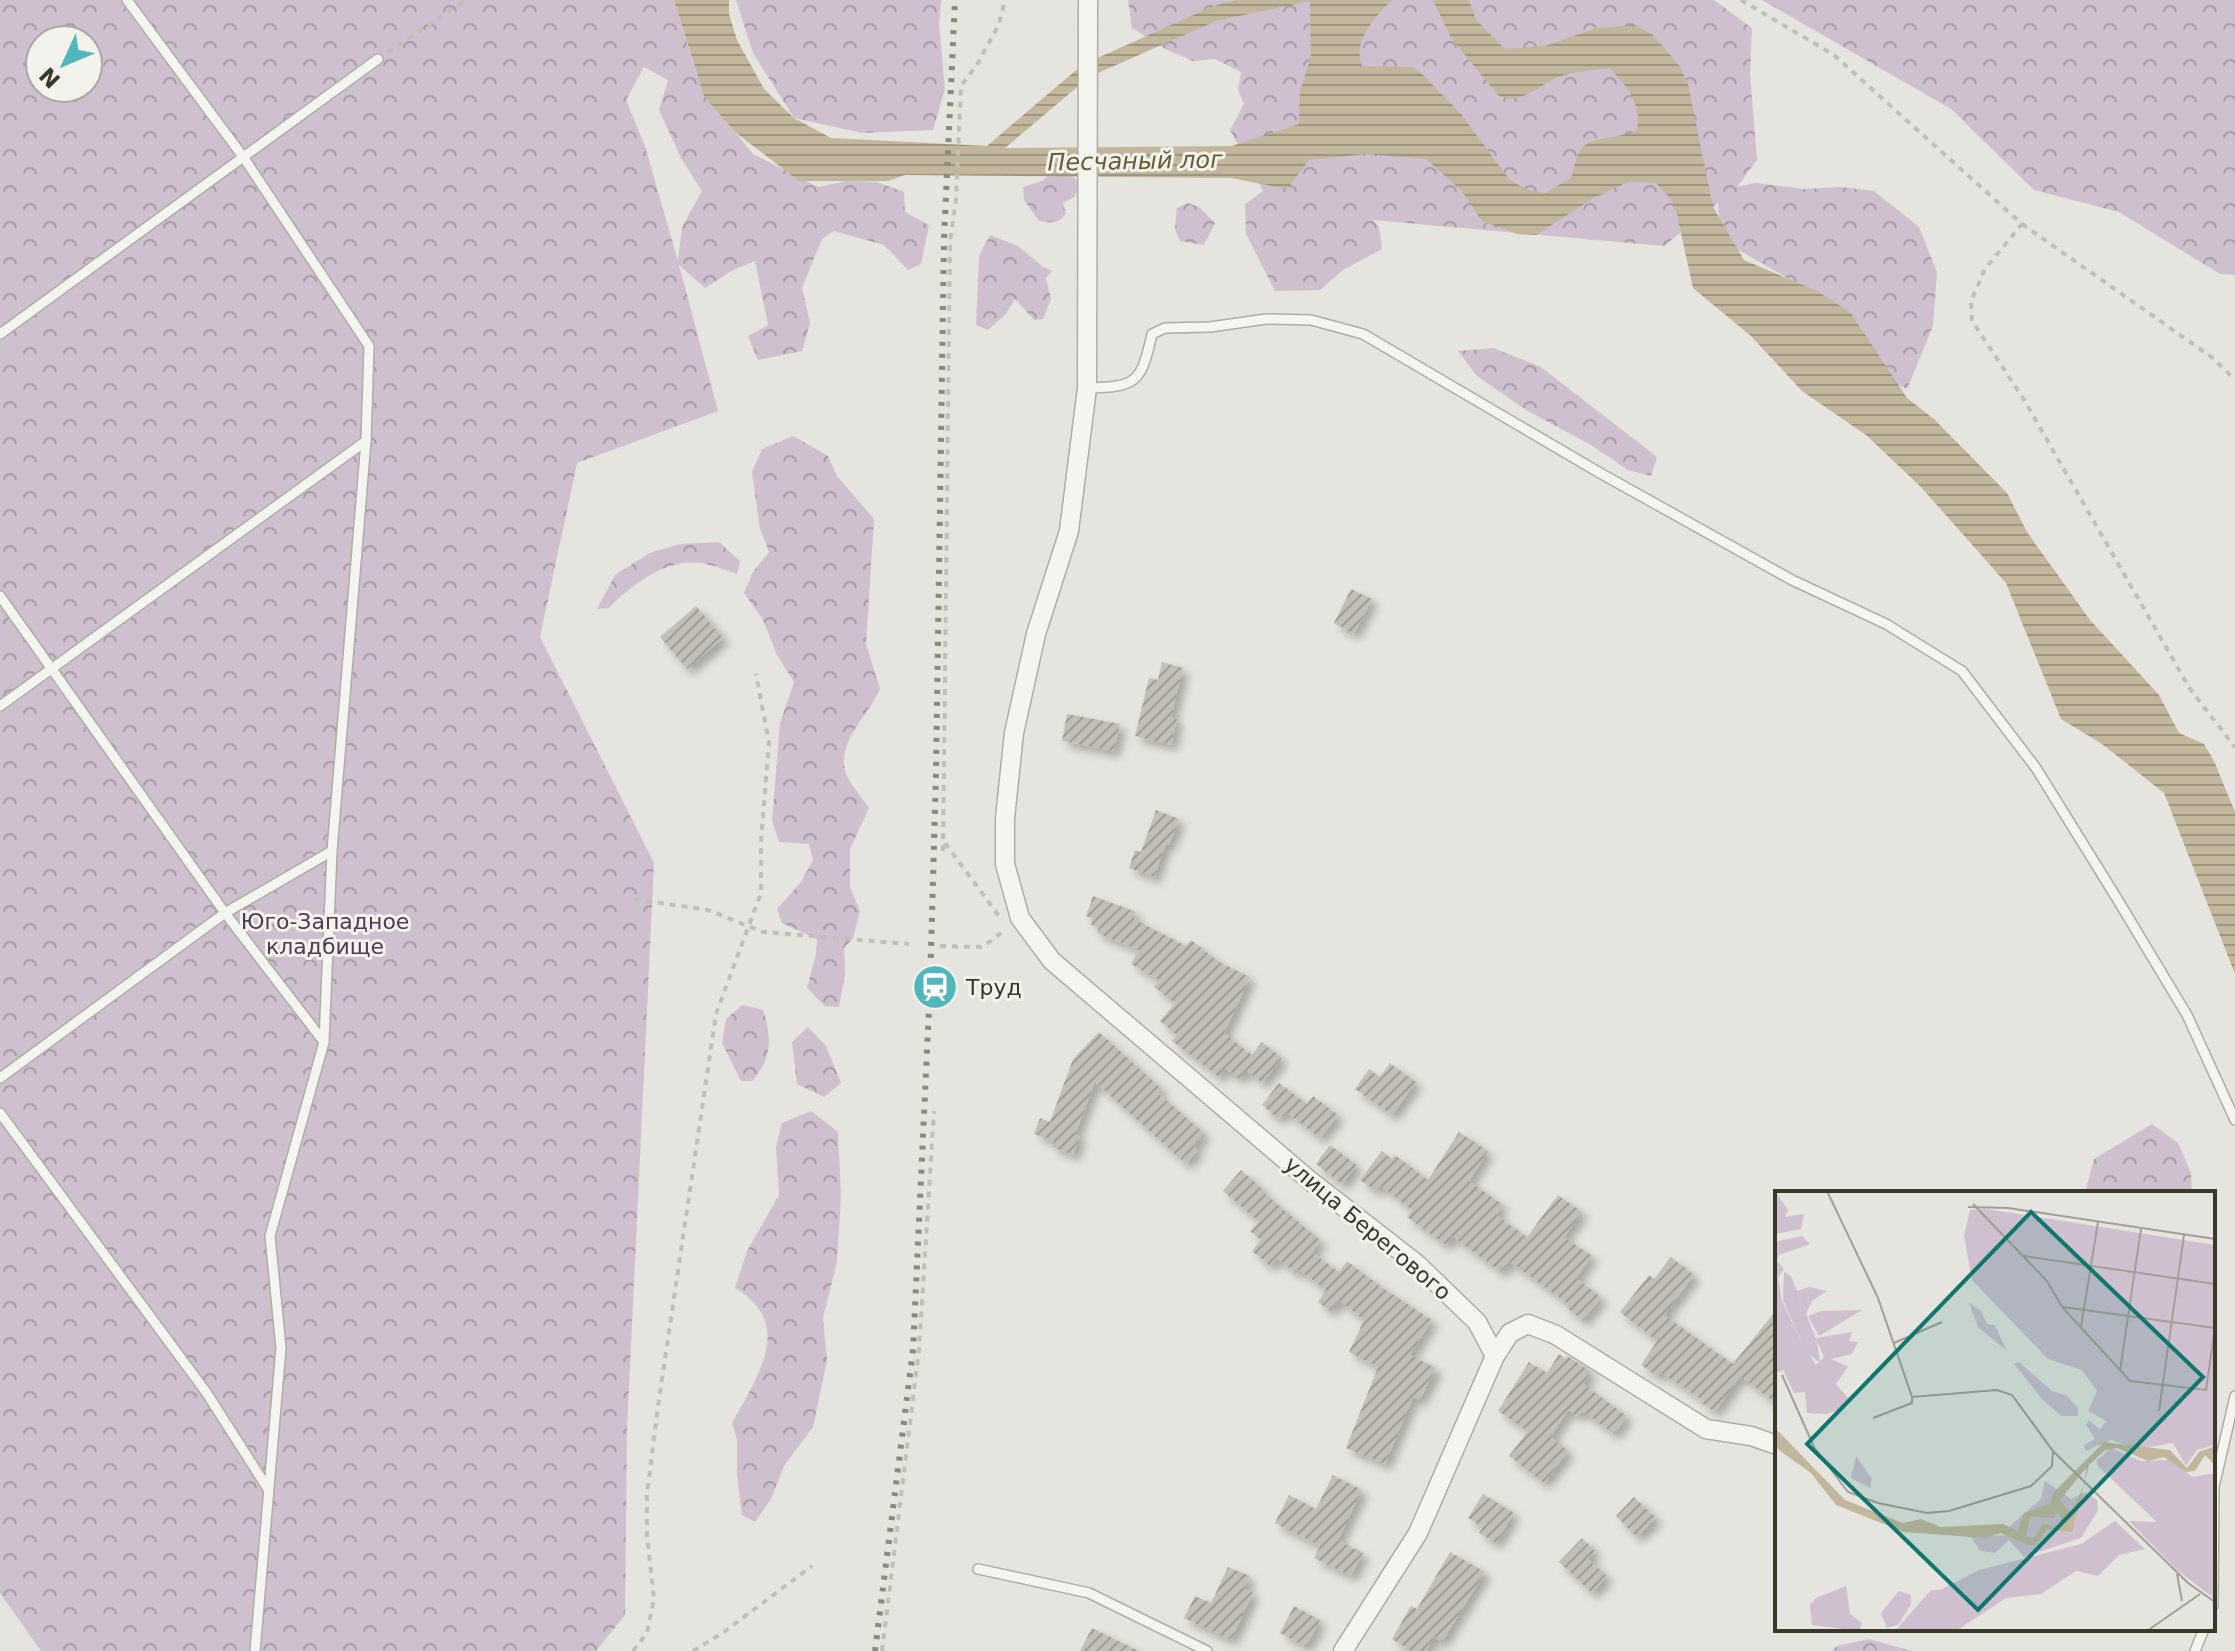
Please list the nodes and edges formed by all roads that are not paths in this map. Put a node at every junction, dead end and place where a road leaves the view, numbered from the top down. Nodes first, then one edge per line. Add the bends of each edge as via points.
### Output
1 (127, 0) edge
2 (1088, 0) edge
3 (378, 59) road end
4 (244, 158) junction
5 (0, 334) edge
6 (1087, 388) junction
7 (366, 441) junction
8 (0, 596) edge
9 (52, 669) junction
10 (0, 706) edge
11 (332, 851) junction
12 (225, 913) junction
13 (324, 1042) junction
14 (0, 1078) edge
15 (0, 1113) edge
16 (2235, 1120) edge
17 (1495, 1356) junction
18 (2235, 1396) edge
19 (1775, 1444) edge
20 (2215, 1483) edge
21 (268, 1489) junction
22 (978, 1569) dead end
23 (2203, 1631) edge
24 (255, 1651) edge
25 (1207, 1651) edge
26 (1343, 1651) edge
27 (2195, 1651) edge

1 - 4 lane
2 - 6 street
3 - 4 lane
4 - 5 lane
4 - 7 lane via 369,346
6 - 16 lane via 1118,388 1134,381 1152,334 1165,328 1311,320 1363,334 1614,481 1792,580 1886,624 1962,671 2036,768 2116,897 2187,1015
6 - 17 street, улица Берегового via 1069,531 1036,634 1014,733 1005,864 1020,918 1052,961 1308,1179 1417,1264 1477,1322
7 - 9 lane
7 - 11 lane
8 - 9 lane
9 - 10 lane
9 - 12 lane
11 - 12 lane
11 - 13 lane
12 - 13 lane
12 - 14 lane
13 - 21 lane via 270,1236 281,1348
15 - 21 lane via 206,1392
17 - 19 street via 1510,1333 1528,1324 1556,1335 1706,1429
17 - 26 street via 1418,1533
18 - 20 lane
21 - 24 lane
22 - 25 lane via 1089,1593
23 - 27 lane

